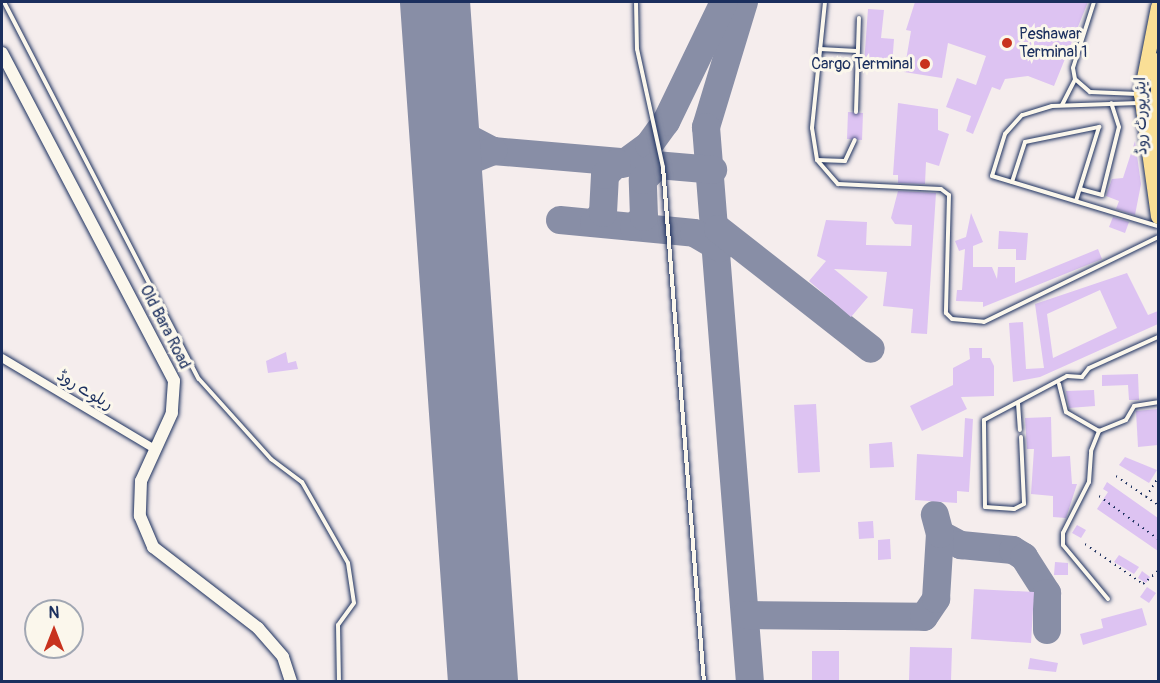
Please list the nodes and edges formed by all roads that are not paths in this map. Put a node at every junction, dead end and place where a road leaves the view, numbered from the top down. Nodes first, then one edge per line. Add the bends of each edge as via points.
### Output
1 (4, 2) edge
2 (636, 2) edge
3 (825, 2) edge
4 (1094, 2) edge
5 (1158, 7) edge
6 (859, 18) dead end
7 (820, 49) junction
8 (857, 51) junction
9 (2, 53) edge
10 (1158, 60) edge
11 (1075, 79) junction
12 (1141, 98) junction
13 (1111, 104) junction
14 (1062, 105) junction
15 (856, 112) dead end
16 (855, 140) dead end
17 (817, 160) junction
18 (1158, 172) edge
19 (1012, 182) junction
20 (1080, 189) junction
21 (1076, 201) junction
22 (1158, 216) edge
23 (1158, 226) edge
24 (1158, 237) edge
25 (1158, 338) edge
26 (2, 358) edge
27 (1059, 384) junction
28 (1158, 402) edge
29 (1017, 403) junction
30 (1020, 430) dead end
31 (1099, 431) junction
32 (1021, 437) dead end
33 (153, 448) junction
34 (1108, 599) dead end
35 (291, 681) edge
36 (339, 681) edge
37 (704, 681) edge

1 - 36 lane via 199,379 271,459 302,482 348,563 354,603 338,625
2 - 37 lane via 637,49 663,166
3 - 7 lane
4 - 11 lane via 1073,68
5 - 12 main road
6 - 8 lane
7 - 8 lane
7 - 17 lane via 812,128
8 - 15 lane
9 - 33 street, Old Bara Road via 174,381 172,413
10 - 18 main road, ایئرپورٹ روڈ
11 - 12 lane via 1090,92
11 - 14 lane
12 - 13 lane
12 - 22 main road
13 - 14 lane
13 - 20 lane via 1119,128 1102,195
14 - 19 lane via 1034,110 1011,123 992,176
16 - 17 lane via 845,161
17 - 24 lane via 838,184 941,189 949,195 946,313 966,323 984,322
19 - 20 lane via 1025,142 1099,127
19 - 21 lane
20 - 21 lane
21 - 23 lane
25 - 27 lane
26 - 33 street, ریلوے روڈ
27 - 29 lane
27 - 31 lane via 1066,412
28 - 31 lane via 1134,406 1126,420
29 - 30 lane
29 - 32 lane via 982,423 985,507 1014,509 1024,504
31 - 34 lane via 1091,451 1089,482 1062,539
33 - 35 street, Old Bara Road via 141,481 140,516 153,547 258,628 283,657

